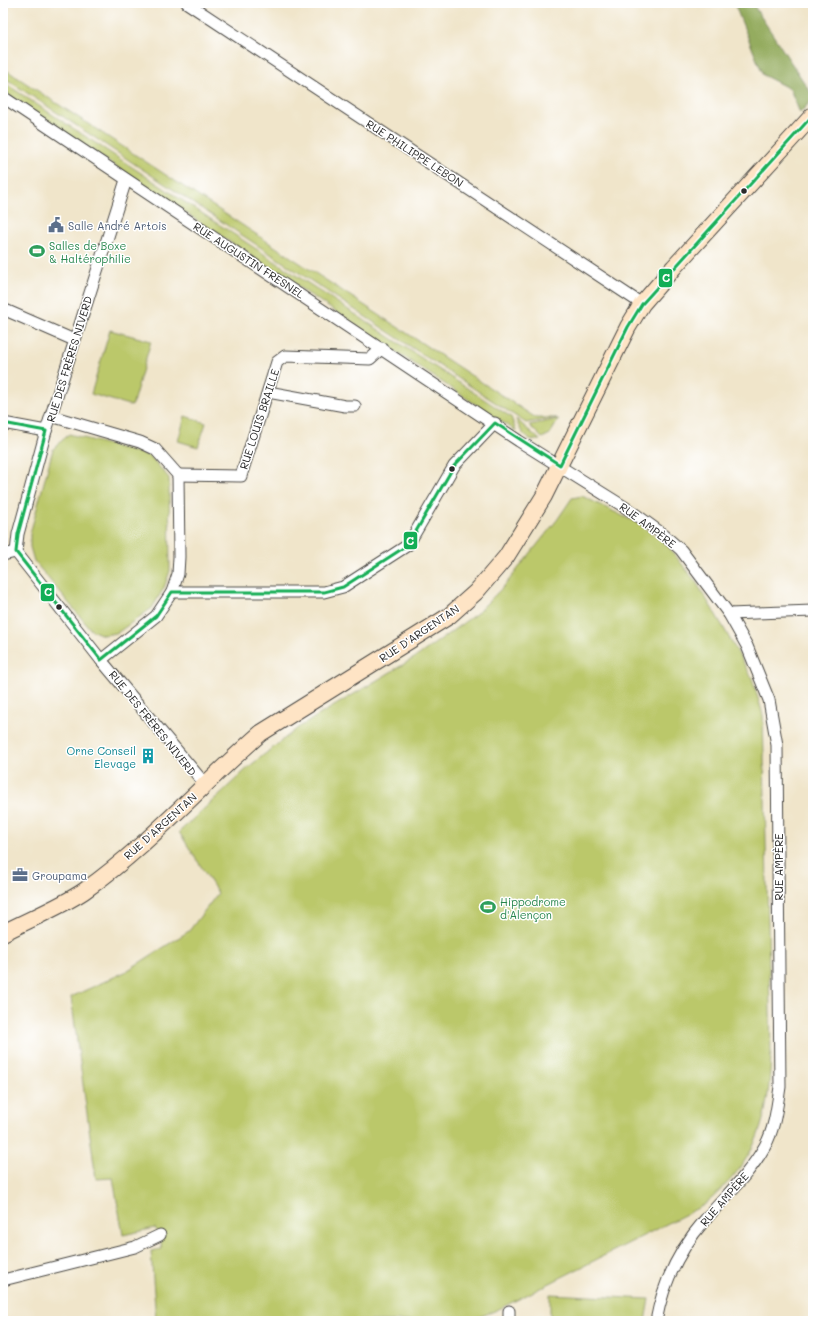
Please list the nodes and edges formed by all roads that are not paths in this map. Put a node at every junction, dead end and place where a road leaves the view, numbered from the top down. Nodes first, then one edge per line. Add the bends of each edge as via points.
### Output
1 (187, 3) edge
2 (3, 97) edge
3 (813, 115) edge
4 (126, 180) junction
5 (642, 304) junction
6 (3, 309) edge
7 (74, 340) junction
8 (382, 348) junction
9 (268, 392) junction
10 (355, 406) dead end
11 (51, 416) junction
12 (3, 423) edge
13 (495, 423) junction
14 (46, 431) junction
15 (560, 466) junction
16 (178, 475) junction
17 (16, 552) junction
18 (3, 555) edge
19 (172, 592) junction
20 (813, 611) edge
21 (729, 614) junction
22 (101, 660) junction
23 (205, 784) junction
24 (3, 933) edge
25 (160, 1235) dead end
26 (3, 1280) edge
27 (656, 1321) edge

1 - 5 street, RUE PHILIPPE LEBON
2 - 4 street, RUE AUGUSTIN FRESNEL
3 - 5 main road, RUE D'ARGENTAN
4 - 7 street, RUE DES FRÈRES NIVERD
4 - 8 street, RUE AUGUSTIN FRESNEL
5 - 15 main road, RUE D'ARGENTAN via 628,327
6 - 7 street
7 - 11 street, RUE DES FRÈRES NIVERD
8 - 9 street, RUE LOUIS BRAILLE via 370,359 285,356 277,362
8 - 13 street, RUE AUGUSTIN FRESNEL
9 - 10 street
9 - 16 street, RUE LOUIS BRAILLE via 241,476
11 - 14 street, RUE DES FRÈRES NIVERD
11 - 16 street via 140,442 155,449
12 - 14 street
13 - 15 street, RUE AMPÈRE
13 - 19 street via 454,466 408,545 343,587 324,592
14 - 17 street, RUE DES FRÈRES NIVERD via 18,534
15 - 21 street, RUE AMPÈRE via 631,511 670,540 681,550
15 - 23 main road, RUE D'ARGENTAN via 506,557 476,592 442,620 261,733
16 - 19 street via 180,557
17 - 18 street
17 - 22 street, RUE DES FRÈRES NIVERD
19 - 22 street via 156,616
20 - 21 street
21 - 27 street, RUE AMPÈRE via 769,700 777,745 780,1087 777,1112 766,1145 743,1179 704,1221 681,1251 669,1273
22 - 23 street, RUE DES FRÈRES NIVERD
23 - 24 main road, RUE D'ARGENTAN via 168,822 83,891
25 - 26 street via 134,1247

